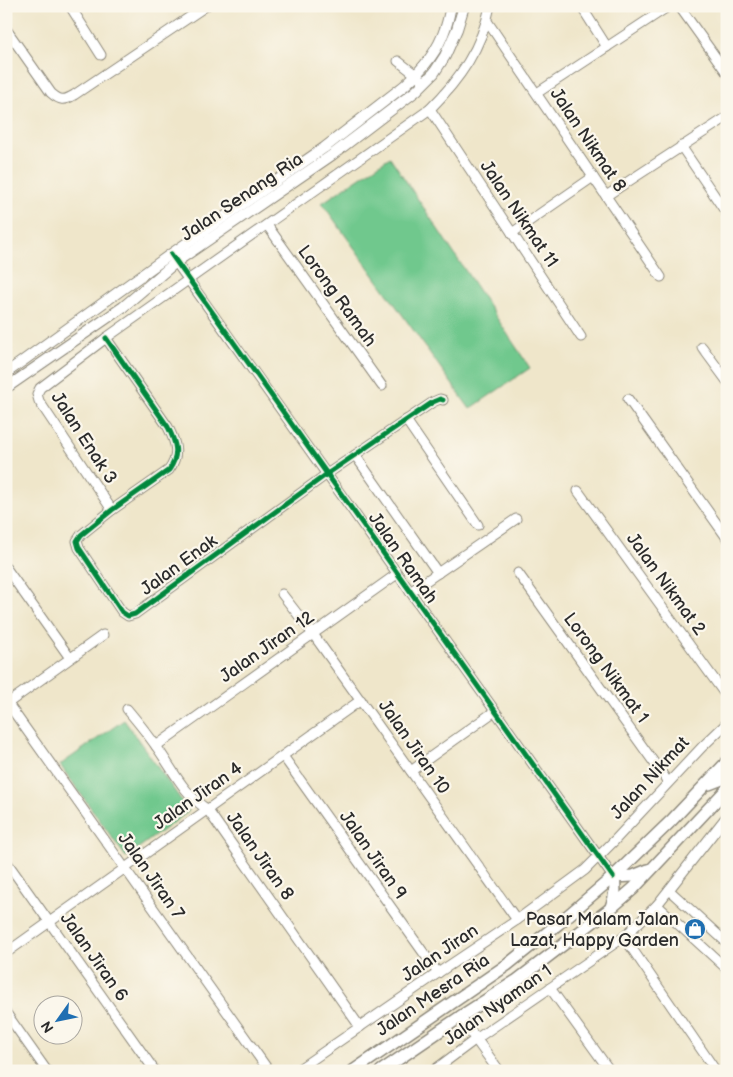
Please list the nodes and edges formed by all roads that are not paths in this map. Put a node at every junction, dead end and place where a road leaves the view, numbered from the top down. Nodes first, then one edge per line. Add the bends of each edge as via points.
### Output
1 (70, 6) edge
2 (206, 6) edge
3 (451, 6) edge
4 (464, 6) edge
5 (490, 6) edge
6 (581, 6) edge
7 (669, 6) edge
8 (679, 6) edge
9 (487, 21) junction
10 (6, 29) edge
11 (607, 47) junction
12 (100, 55) dead end
13 (398, 61) dead end
14 (727, 73) edge
15 (416, 75) junction
16 (426, 82) junction
17 (537, 93) junction
18 (430, 109) junction
19 (727, 117) edge
20 (681, 146) junction
21 (593, 177) junction
22 (606, 196) junction
23 (727, 214) edge
24 (267, 225) junction
25 (512, 232) junction
26 (173, 258) junction
27 (661, 277) dead end
28 (189, 280) junction
29 (581, 337) dead end
30 (106, 338) junction
31 (702, 347) dead end
32 (6, 373) edge
33 (727, 382) edge
34 (382, 386) dead end
35 (6, 388) edge
36 (628, 399) dead end
37 (443, 400) dead end
38 (406, 420) junction
39 (355, 455) junction
40 (327, 474) junction
41 (578, 491) dead end
42 (112, 510) junction
43 (516, 519) dead end
44 (478, 525) dead end
45 (727, 538) edge
46 (6, 568) edge
47 (438, 573) junction
48 (518, 573) dead end
49 (398, 574) junction
50 (410, 592) junction
51 (282, 594) dead end
52 (313, 634) junction
53 (103, 635) dead end
54 (70, 658) junction
55 (727, 696) edge
56 (360, 700) junction
57 (7, 702) edge
58 (127, 709) dead end
59 (495, 711) junction
60 (727, 723) edge
61 (156, 746) junction
62 (283, 756) junction
63 (727, 762) edge
64 (410, 770) junction
65 (727, 777) edge
66 (668, 782) junction
67 (705, 786) junction
68 (727, 789) edge
69 (207, 810) junction
70 (726, 819) edge
71 (598, 857) junction
72 (6, 861) edge
73 (125, 868) junction
74 (653, 868) junction
75 (613, 878) junction
76 (669, 890) junction
77 (658, 905) junction
78 (611, 908) junction
79 (517, 920) junction
80 (49, 922) junction
81 (624, 937) junction
82 (727, 943) edge
83 (6, 953) edge
84 (727, 969) edge
85 (438, 973) junction
86 (550, 988) junction
87 (6, 1014) edge
88 (460, 1017) junction
89 (360, 1027) junction
90 (476, 1039) junction
91 (47, 1071) edge
92 (155, 1071) edge
93 (269, 1071) edge
94 (296, 1071) edge
95 (353, 1071) edge
96 (381, 1071) edge
97 (433, 1071) edge
98 (499, 1071) edge
99 (610, 1071) edge
100 (716, 1071) edge

1 - 12 street
2 - 10 street via 63,100 51,93
3 - 15 street, Jalan Senang Ria via 440,41
4 - 16 street, Jalan Senang Ria via 445,56
5 - 9 street
6 - 11 street
7 - 11 street
8 - 14 street
9 - 17 street, Jalan Nikmat 8
9 - 18 street via 462,72
11 - 17 street
13 - 15 street
15 - 16 street
15 - 26 street, Jalan Senang Ria via 324,148
16 - 26 street, Jalan Senang Ria via 332,155
17 - 21 street, Jalan Nikmat 8
18 - 24 street
18 - 25 street, Jalan Nikmat 11
19 - 20 street
20 - 22 street
20 - 23 street
21 - 22 street, Jalan Nikmat 8
21 - 25 street
22 - 27 street, Jalan Nikmat 8
24 - 28 street
24 - 34 street, Lorong Ramah
25 - 29 street, Jalan Nikmat 11
26 - 28 street, Jalan Ramah
26 - 32 street, Jalan Senang Ria
26 - 35 street, Jalan Senang Ria via 123,307
28 - 30 street
28 - 40 street, Jalan Ramah
30 - 42 street via 168,427 176,450 169,470
30 - 42 street, Jalan Enak 3 via 44,384 37,394 38,401
31 - 33 street
36 - 45 street
37 - 38 street via 433,402
38 - 39 street
38 - 44 street
39 - 40 street
39 - 47 street
40 - 42 street, Jalan Enak via 132,616 122,612 77,541
40 - 49 street, Jalan Ramah
41 - 55 street, Jalan Nikmat 2
43 - 47 street
46 - 54 street
47 - 50 street
48 - 66 street, Lorong Nikmat 1
49 - 50 street, Jalan Ramah
49 - 52 street, Jalan Jiran 12
50 - 59 street, Jalan Ramah
51 - 52 street, Jalan Jiran 10
52 - 56 street, Jalan Jiran 10
52 - 61 street, Jalan Jiran 12
53 - 54 street
54 - 57 street
56 - 62 street, Jalan Jiran 4
56 - 64 street, Jalan Jiran 10
57 - 73 street, Jalan Jiran 7
58 - 61 street, Jalan Jiran 8
59 - 64 street
59 - 71 street, Jalan Ramah
60 - 66 street, Jalan Nikmat
61 - 69 street, Jalan Jiran 8 via 186,789
62 - 69 street, Jalan Jiran 4
62 - 85 street, Jalan Jiran 9
63 - 67 main road, Jalan Mesra Ria
64 - 79 street, Jalan Jiran 10
65 - 67 main road
66 - 71 street, Jalan Nikmat
67 - 75 main road, Jalan Mesra Ria
68 - 74 main road, Jalan Mesra Ria
69 - 73 street, Jalan Jiran 4
69 - 89 street, Jalan Jiran 8
70 - 76 street, Jalan Nyaman 1
71 - 75 street, Jalan Ramah
71 - 79 street, Jalan Jiran
72 - 80 street, Jalan Jiran 6
73 - 80 street, Jalan Jiran 4
73 - 93 street, Jalan Jiran 7
74 - 75 main road via 633,876
74 - 78 main road, Jalan Mesra Ria
75 - 78 main road via 616,890
75 - 95 main road, Jalan Mesra Ria via 507,965
76 - 77 street, Jalan Nyaman 1
76 - 82 street
77 - 81 street, Jalan Nyaman 1
77 - 84 street
78 - 88 main road, Jalan Mesra Ria via 516,981
79 - 85 street, Jalan Jiran
80 - 83 street, Jalan Jiran 4
80 - 92 street, Jalan Jiran 6
81 - 86 street, Jalan Nyaman 1
81 - 100 street
85 - 89 street, Jalan Jiran
86 - 90 street, Jalan Nyaman 1
86 - 99 street
87 - 91 street
88 - 90 street
88 - 96 main road, Jalan Mesra Ria
89 - 94 street, Jalan Jiran
90 - 97 street, Jalan Nyaman 1
90 - 98 street

